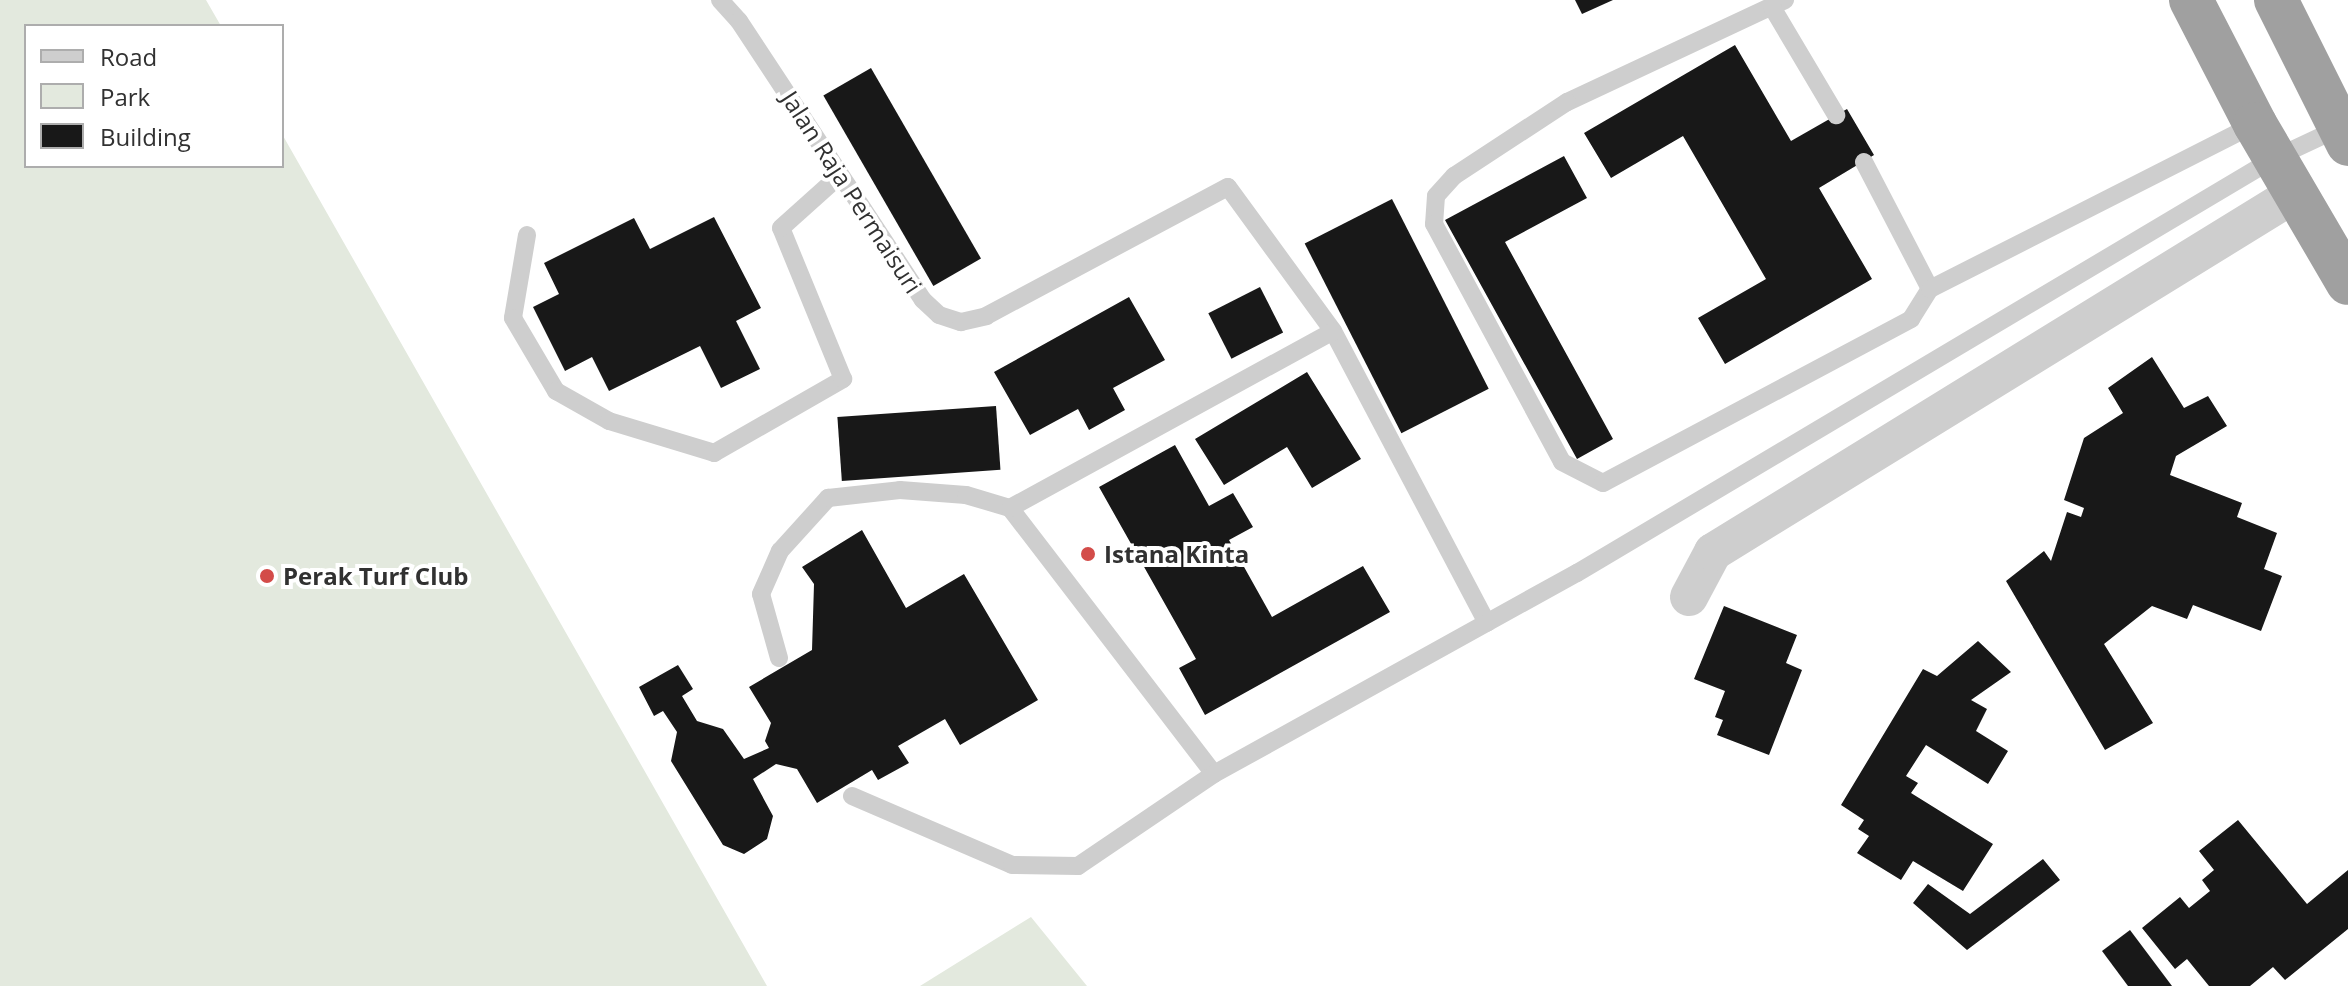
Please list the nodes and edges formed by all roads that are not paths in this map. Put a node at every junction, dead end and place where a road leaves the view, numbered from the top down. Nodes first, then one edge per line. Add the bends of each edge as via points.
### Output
1 (720, 0) edge
2 (2191, 0) edge
3 (2276, 0) edge
4 (1779, 4) edge
5 (1836, 115) dead end
6 (2343, 136) edge
7 (2275, 159) junction
8 (1864, 162) dead end
9 (840, 175) junction
10 (527, 235) dead end
11 (2348, 283) edge
12 (1930, 289) junction
13 (1333, 331) junction
14 (1010, 508) junction
15 (1689, 597) dead end
16 (1487, 623) junction
17 (779, 658) dead end
18 (1214, 774) junction
19 (852, 796) dead end

1 - 9 lane, Jalan Raja Permaisuri
2 - 7 highway
3 - 6 highway
4 - 5 lane
4 - 12 lane via 1567,102 1454,176 1436,196 1434,224 1562,462 1603,483 1911,319
6 - 7 lane
7 - 11 highway
7 - 12 lane
7 - 15 street via 1713,552
7 - 16 lane
8 - 12 lane
9 - 10 lane via 781,228 843,379 714,453 609,421 556,391 513,318
9 - 13 lane, Jalan Raja Permaisuri via 923,300 939,315 961,322 986,316 1228,187
13 - 14 lane
13 - 16 lane
14 - 17 lane via 966,495 900,490 828,498 780,551 761,594
14 - 18 lane
16 - 18 lane
18 - 19 lane via 1078,866 1012,865

